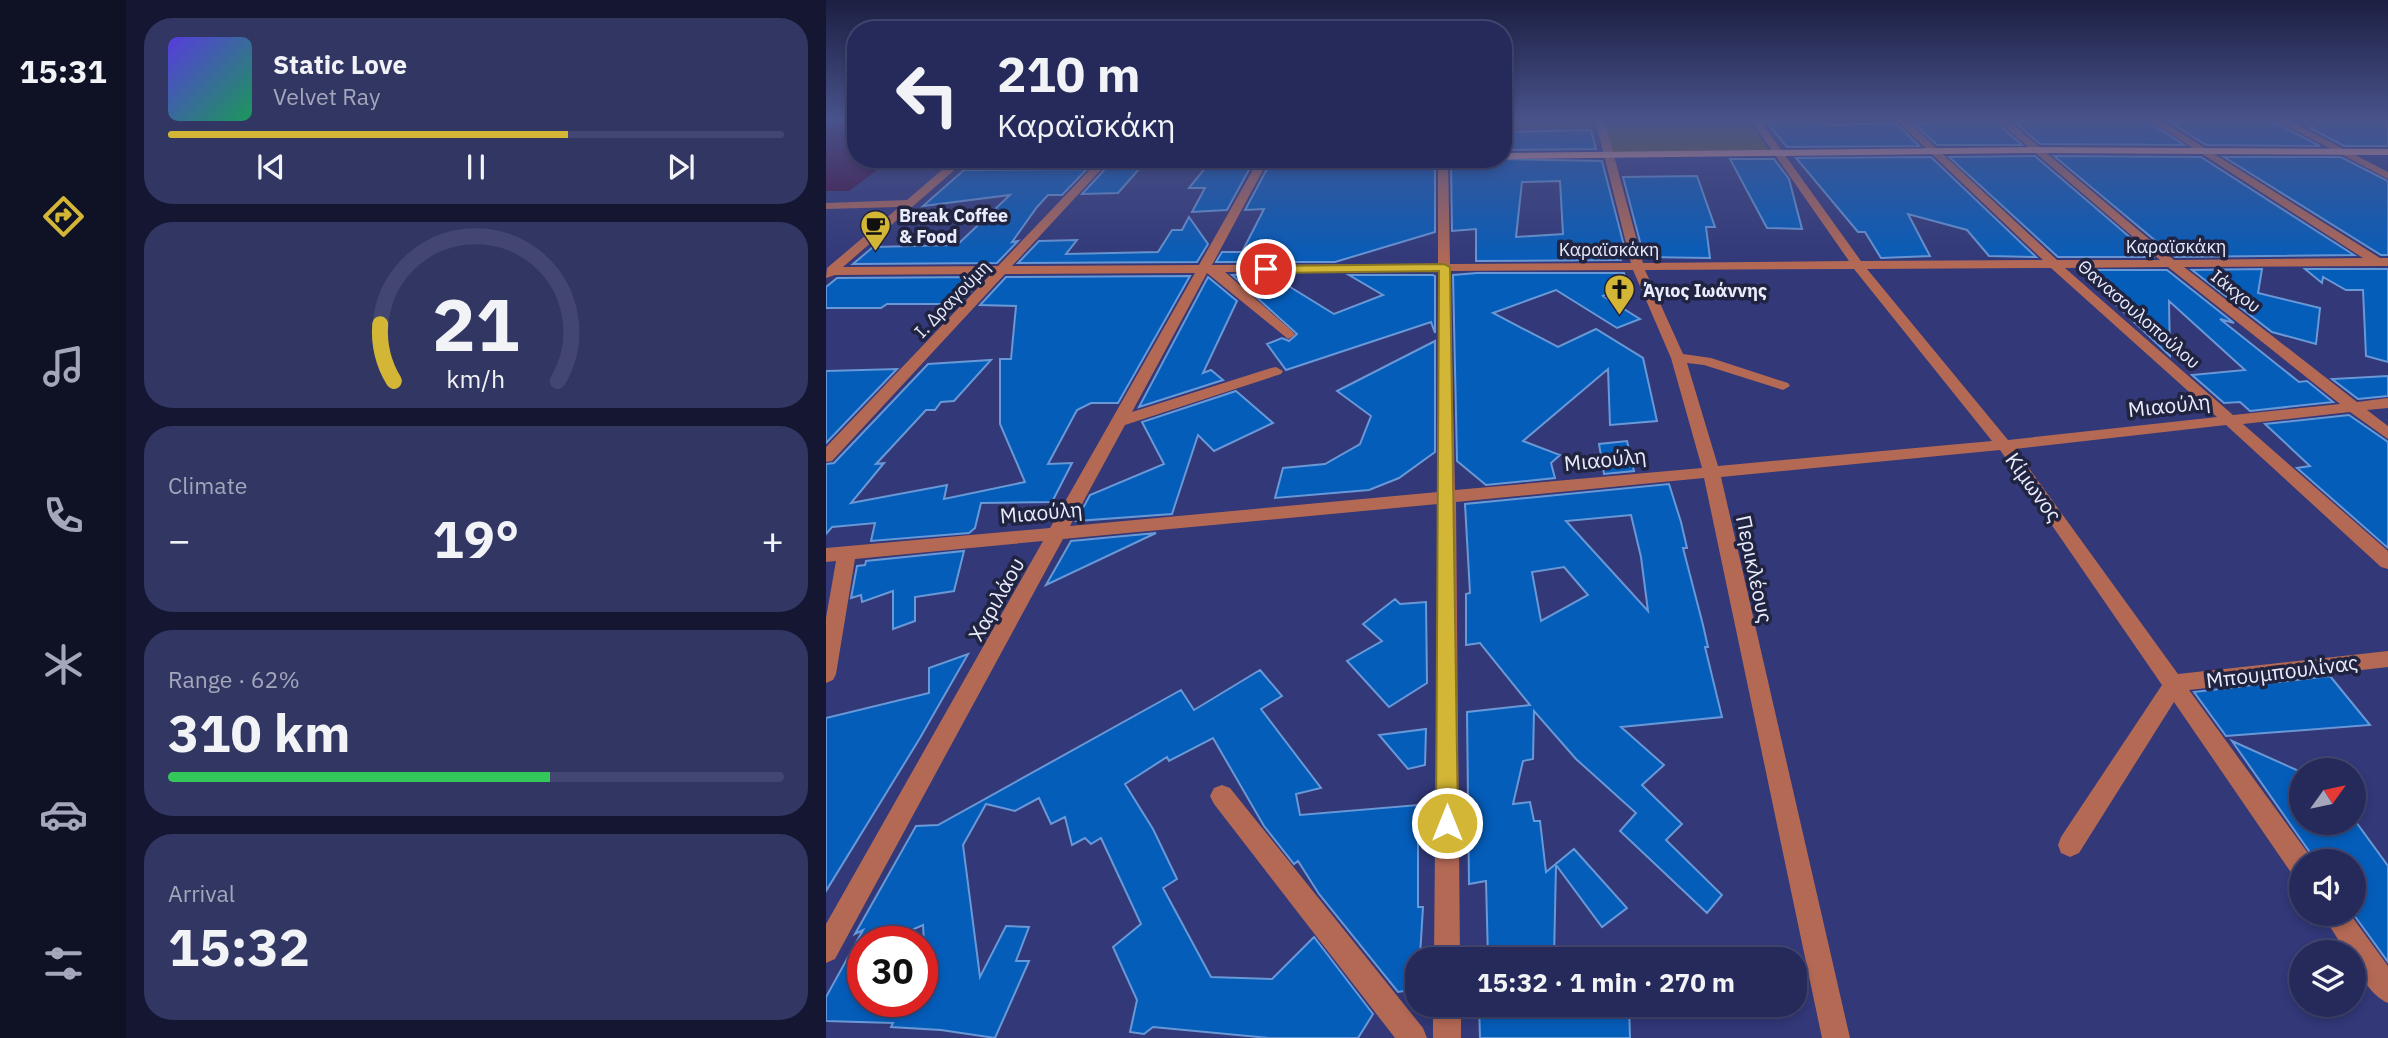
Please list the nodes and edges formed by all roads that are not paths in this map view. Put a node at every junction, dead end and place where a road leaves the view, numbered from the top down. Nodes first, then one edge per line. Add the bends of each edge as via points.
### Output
1 (1610, 167) edge
2 (1790, 167) edge
3 (1950, 167) edge
4 (2055, 167) edge
5 (2229, 167) edge
6 (2371, 167) edge
7 (951, 168) edge
8 (1097, 168) edge
9 (1260, 168) edge
10 (1443, 168) edge
11 (2388, 176) edge
12 (911, 203) junction
13 (826, 206) edge
14 (2382, 262) edge
15 (2171, 263) junction
16 (2053, 264) junction
17 (1444, 267) junction
18 (1638, 267) junction
19 (1858, 267) junction
20 (1209, 270) junction
21 (2388, 270) edge
22 (1003, 271) junction
23 (828, 273) edge
24 (1288, 335) dead end
25 (1678, 358) junction
26 (1276, 371) dead end
27 (1783, 386) dead end
28 (2388, 403) edge
29 (2356, 407) junction
30 (1121, 421) junction
31 (2234, 421) junction
32 (2388, 434) edge
33 (2004, 445) junction
34 (826, 457) edge
35 (1711, 471) junction
36 (1447, 497) junction
37 (1060, 533) junction
38 (847, 553) junction
39 (826, 555) edge
40 (2388, 562) edge
41 (2388, 659) edge
42 (826, 674) edge
43 (2175, 683) junction
44 (1222, 796) dead end
45 (2070, 845) dead end
46 (2291, 849) edge
47 (2343, 926) edge
48 (1447, 947) edge
49 (826, 950) edge
50 (2388, 989) edge
51 (1447, 1017) edge
52 (1413, 1038) edge
53 (1447, 1038) edge
54 (1836, 1038) edge

1 - 18 street, Περικλέους
2 - 19 street, Κίμωνος
3 - 16 street, Θανασουλοπούλου
4 - 15 street, Ιάκχου
5 - 14 street
6 - 11 street
7 - 12 street
8 - 22 street, Ι. Δραγούμη
9 - 20 street, Χαριλάου
10 - 17 street
12 - 13 street
12 - 23 street
14 - 15 street, Καραϊσκάκη
14 - 21 street
15 - 16 street, Καραϊσκάκη
15 - 29 street, Ιάκχου
16 - 19 street, Καραϊσκάκη
16 - 31 street, Θανασουλοπούλου
17 - 18 street, Καραϊσκάκη
17 - 20 street, Καραϊσκάκη
17 - 36 street
18 - 19 street, Καραϊσκάκη
18 - 25 street, Περικλέους
19 - 33 street, Κίμωνος
20 - 22 street, Καραϊσκάκη
20 - 24 street
20 - 30 street, Χαριλάου
22 - 23 street, Καραϊσκάκη
22 - 34 street, Ι. Δραγούμη
25 - 27 street via 1706,361
25 - 35 street, Περικλέους
26 - 30 street
28 - 29 street, Μιαούλη
29 - 31 street, Μιαούλη
29 - 32 street, Ιάκχου
30 - 37 street, Χαριλάου
31 - 33 street, Μιαούλη
31 - 40 street, Θανασουλοπούλου
33 - 35 street, Μιαούλη
33 - 43 street, Κίμωνος
35 - 36 street, Μιαούλη
35 - 54 street, Περικλέους
36 - 37 street, Μιαούλη
36 - 48 street
37 - 38 street, Μιαούλη
37 - 49 street, Χαριλάου
38 - 39 street, Μιαούλη
38 - 42 street
41 - 43 street, Μπουμπουλίνας
43 - 45 street
43 - 46 street, Κίμωνος
44 - 52 street
47 - 50 street
51 - 53 street

